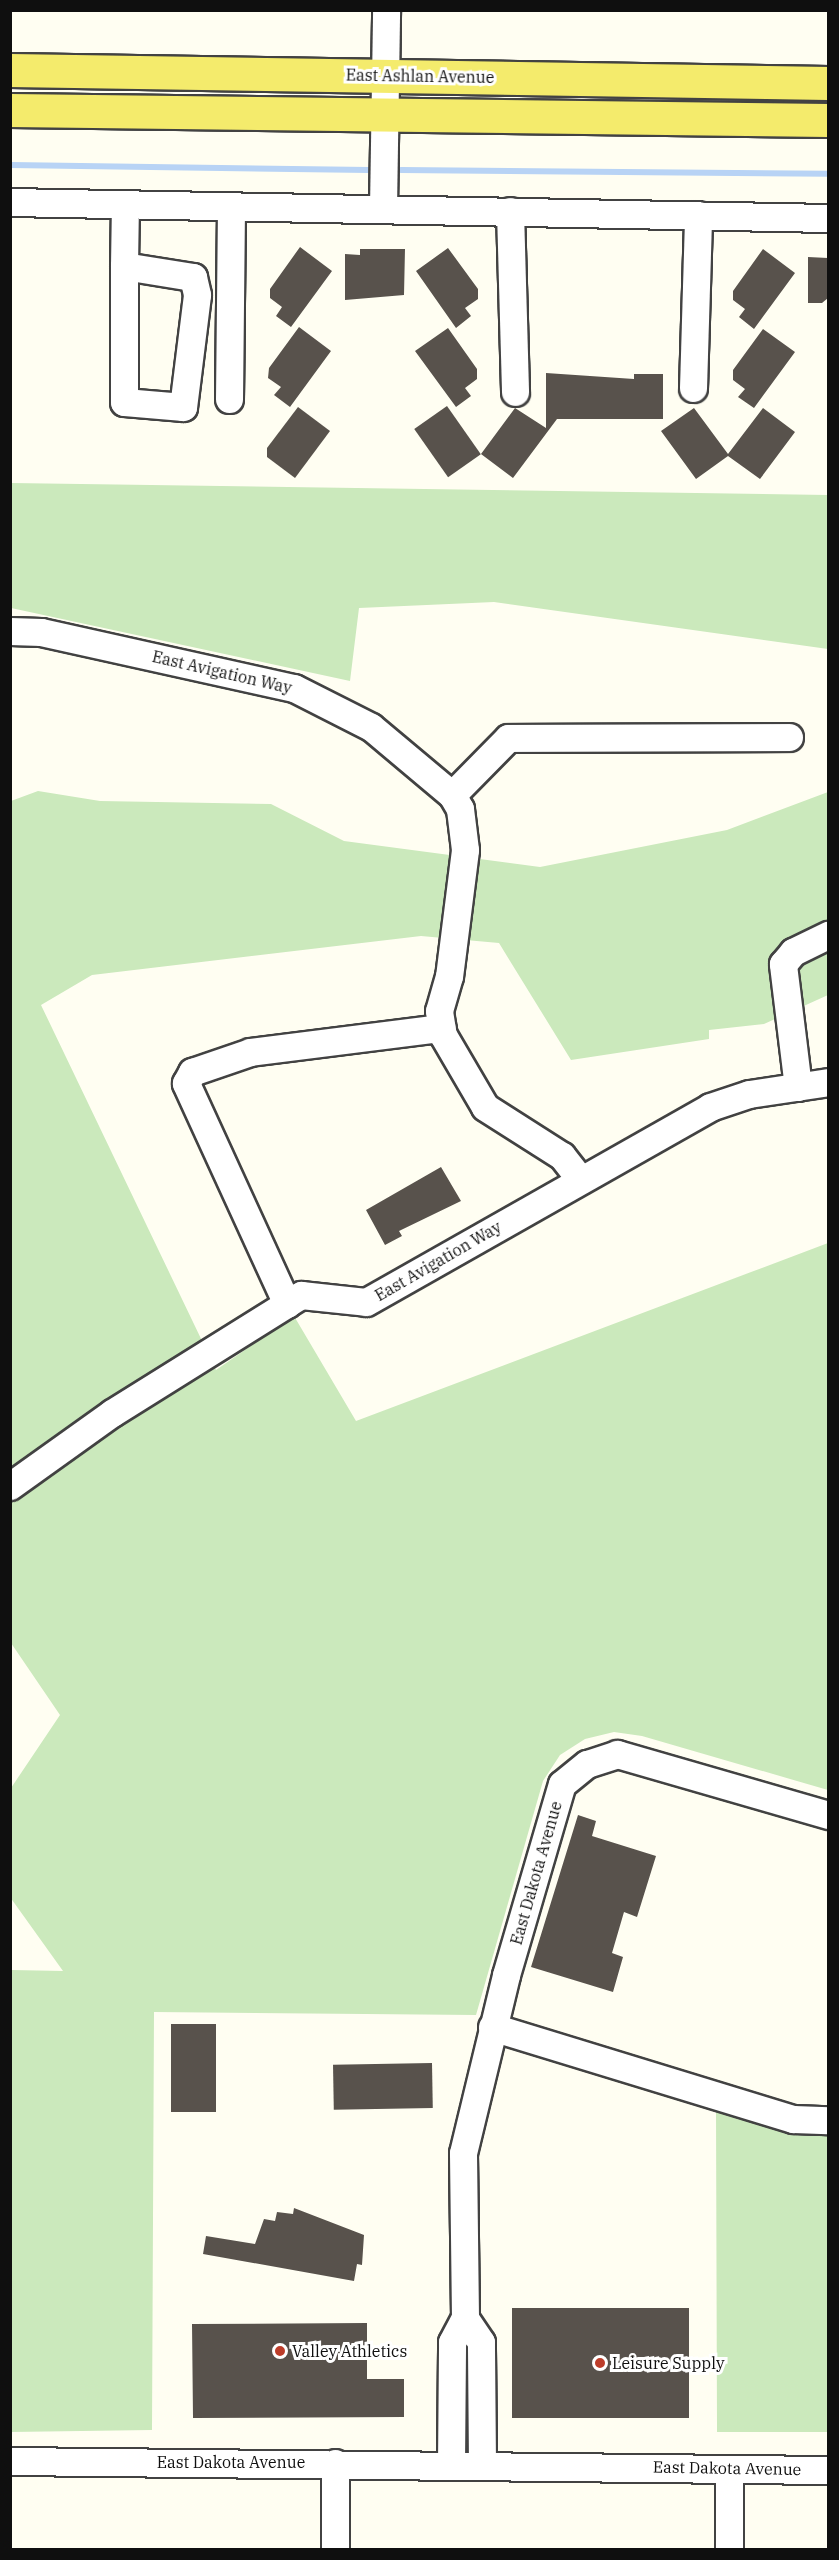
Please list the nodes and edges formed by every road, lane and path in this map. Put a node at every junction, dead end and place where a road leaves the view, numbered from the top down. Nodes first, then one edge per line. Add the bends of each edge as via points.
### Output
1 (387, 10) edge
2 (10, 70) edge
3 (388, 75) junction
4 (828, 83) edge
5 (10, 110) edge
6 (386, 113) junction
7 (828, 120) edge
8 (10, 202) edge
9 (125, 205) junction
10 (231, 207) junction
11 (383, 208) junction
12 (510, 211) junction
13 (698, 215) junction
14 (828, 218) edge
15 (124, 266) junction
16 (693, 388) dead end
17 (514, 392) dead end
18 (229, 399) dead end
19 (10, 632) edge
20 (789, 737) dead end
21 (452, 795) junction
22 (828, 935) edge
23 (441, 1028) junction
24 (828, 1082) edge
25 (798, 1087) junction
26 (580, 1179) junction
27 (287, 1304) junction
28 (10, 1486) edge
29 (828, 1815) edge
30 (492, 2027) junction
31 (828, 2120) edge
32 (465, 2318) junction
33 (10, 2461) edge
34 (335, 2463) junction
35 (482, 2463) junction
36 (451, 2464) junction
37 (729, 2469) junction
38 (828, 2470) edge
39 (335, 2550) edge
40 (729, 2550) edge

1 - 3 street
2 - 3 main road, East Ashlan Avenue
3 - 4 main road, East Ashlan Avenue
3 - 6 street
5 - 6 main road
6 - 7 main road
6 - 11 street
8 - 9 street
9 - 10 street
9 - 15 street
10 - 11 street
10 - 18 street
11 - 12 street
12 - 13 street
12 - 17 street
13 - 14 street
13 - 16 street
15 - 15 street via 124,402 183,407 197,295 193,278
19 - 21 street, East Avigation Way via 41,632 294,688 371,727
20 - 21 street via 508,738
21 - 23 street via 460,809 465,850
22 - 25 street via 793,952 783,964
23 - 26 street via 486,1107 562,1156
23 - 27 street via 250,1052 192,1072 186,1083
24 - 25 street, East Avigation Way
25 - 26 street, East Avigation Way via 728,1099
26 - 27 street, East Avigation Way via 366,1302 353,1305 322,1295 301,1295
27 - 28 street, East Avigation Way
29 - 30 street, East Dakota Avenue via 617,1754 587,1764 562,1784
30 - 31 street via 793,2119
30 - 32 street, East Dakota Avenue via 463,2153
32 - 35 street via 481,2342
32 - 36 street, East Dakota Avenue via 452,2342
33 - 34 street, East Dakota Avenue
34 - 36 street, East Dakota Avenue
34 - 39 street
35 - 36 street, East Dakota Avenue
35 - 37 street, East Dakota Avenue
37 - 38 street, East Dakota Avenue
37 - 40 street

